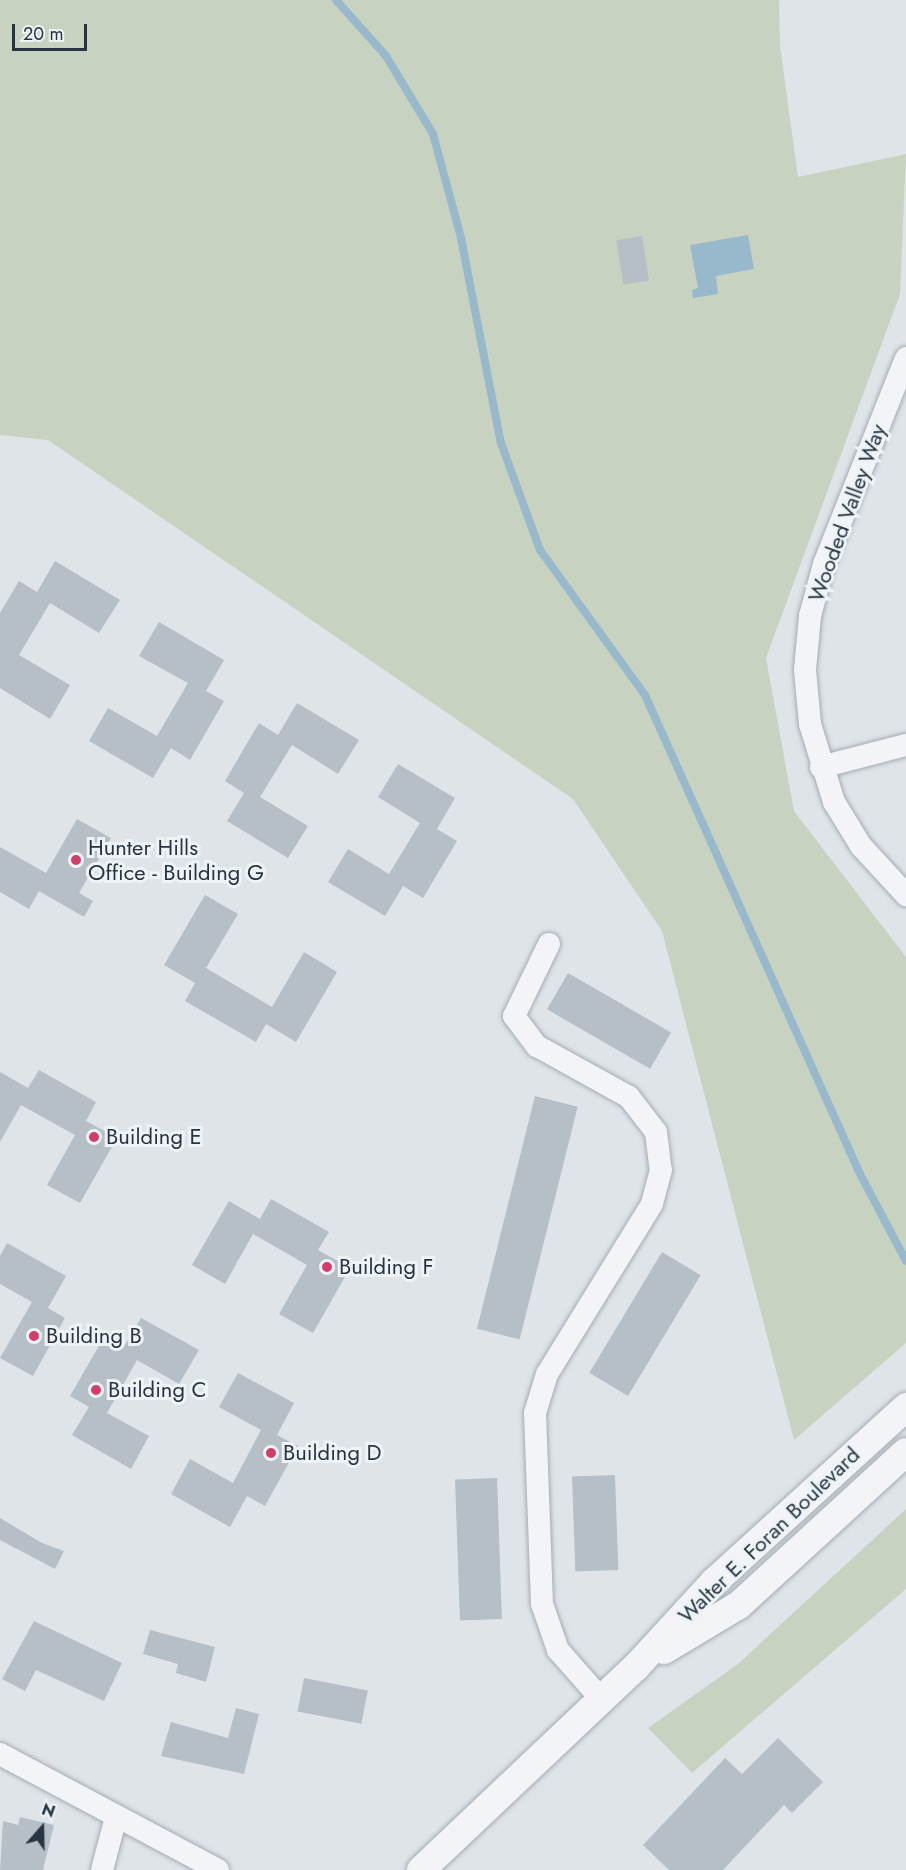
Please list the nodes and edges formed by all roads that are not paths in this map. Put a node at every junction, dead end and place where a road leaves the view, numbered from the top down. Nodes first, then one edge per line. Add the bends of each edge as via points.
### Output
1 (906, 358) edge
2 (906, 745) edge
3 (820, 767) junction
4 (906, 895) edge
5 (549, 944) dead end
6 (906, 1407) edge
7 (906, 1452) edge
8 (636, 1667) junction
9 (602, 1700) junction
10 (0, 1754) edge
11 (116, 1817) junction
12 (102, 1870) edge
13 (218, 1870) edge
14 (421, 1870) edge

1 - 3 street, Wooded Valley Way via 830,546 810,616 806,699
2 - 3 street
3 - 4 street, Wooded Valley Way via 834,802 861,846
5 - 9 street via 514,1016 537,1046 629,1097 656,1132 661,1170 652,1204 547,1374 535,1413 545,1616 558,1650
6 - 8 street, Walter E. Foran Boulevard via 714,1582
7 - 8 street, Walter E. Foran Boulevard via 739,1605
8 - 9 street, Walter E. Foran Boulevard
9 - 14 street, Walter E. Foran Boulevard
10 - 11 street
11 - 12 street
11 - 13 street

